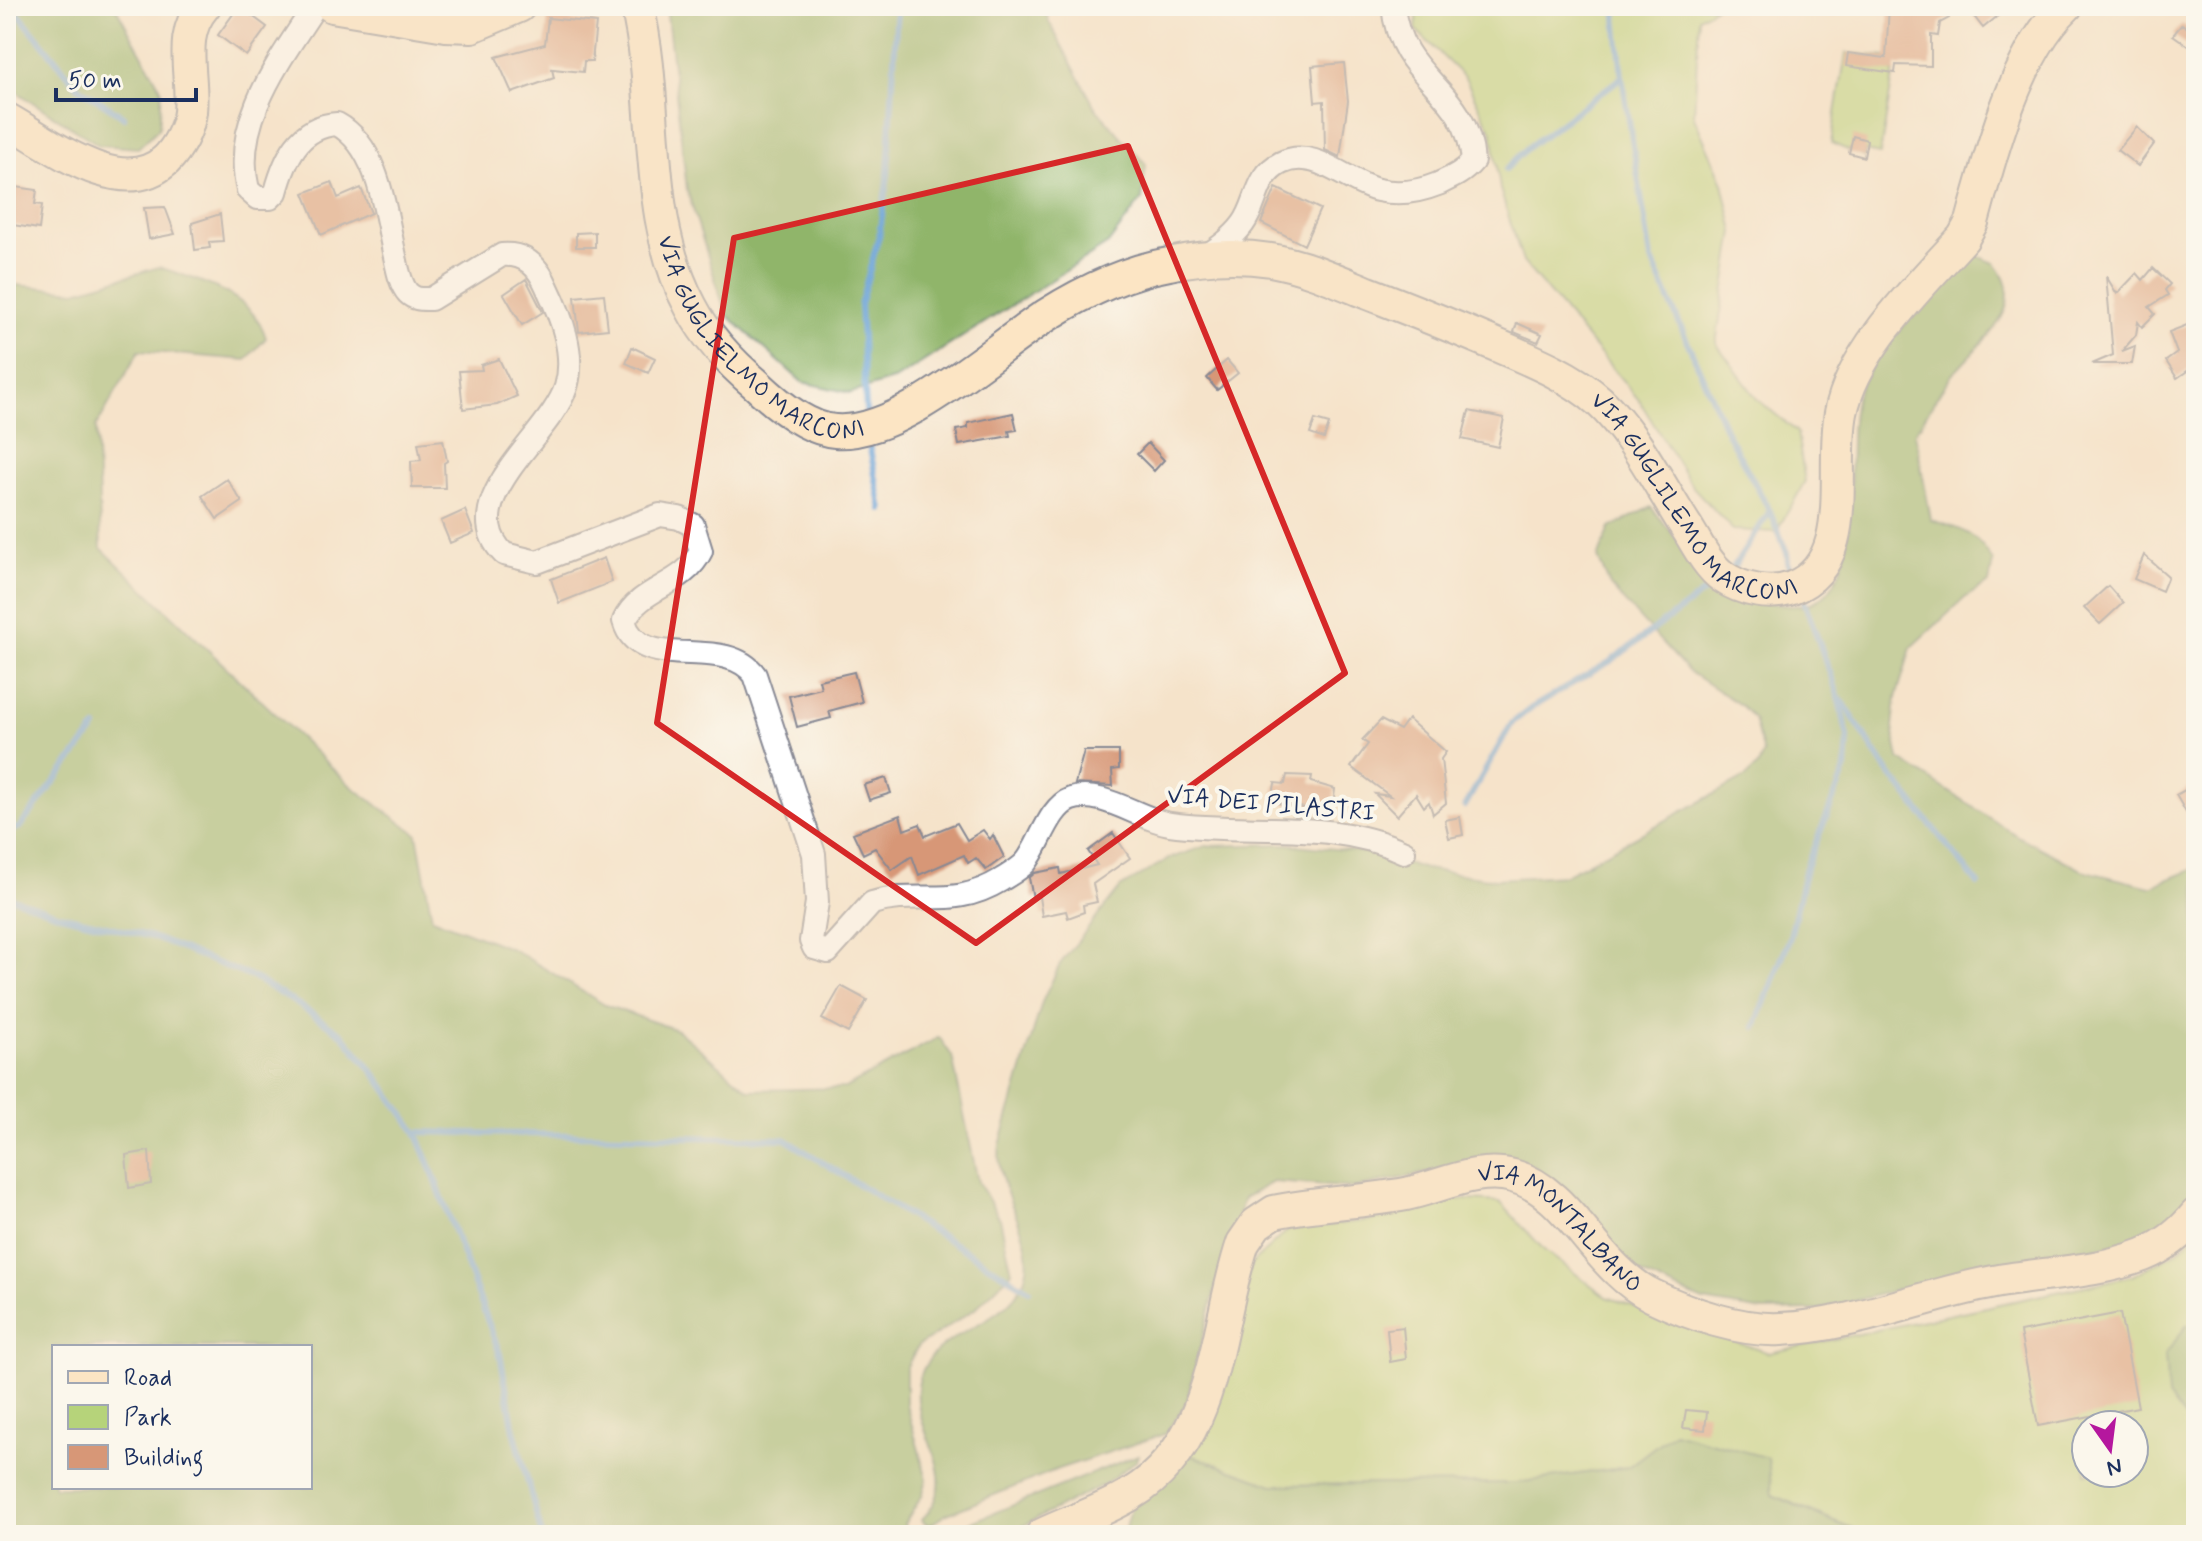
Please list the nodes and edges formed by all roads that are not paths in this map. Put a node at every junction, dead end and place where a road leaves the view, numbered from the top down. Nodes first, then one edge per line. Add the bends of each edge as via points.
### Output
1 (204, 6) edge
2 (315, 6) edge
3 (332, 6) edge
4 (519, 6) edge
5 (637, 6) edge
6 (1393, 6) edge
7 (2066, 6) edge
8 (6, 119) edge
9 (1200, 260) junction
10 (1404, 852) dead end
11 (2196, 1215) edge
12 (1042, 1535) edge

1 - 8 street via 188,33 190,113 184,135 156,169 136,176 115,174
2 - 10 street, VIA DEI PILASTRI via 262,91 246,158 248,190 257,198 270,198 297,142 311,130 337,124 359,141 369,164 382,195 398,271 410,295 431,299 502,255 527,259 539,271 566,337 566,387 493,497 488,532 504,554 537,562 660,515 693,525 701,551 694,566 631,605 624,621 633,641 643,648 716,653 747,664 755,675 814,854 814,948 828,952 839,945 872,903 887,898 952,899 1000,881 1024,865 1057,809 1071,799 1084,797 1168,824 1319,831 1380,840
3 - 4 street via 472,26
5 - 9 street, VIA GUGLIELMO MARCONI via 662,221 691,308 736,367 814,426 851,431 878,425 905,413 1086,292 1149,268
6 - 9 street via 1396,33 1412,63 1459,111 1472,141 1473,161 1463,174 1407,194 1376,190 1302,158 1281,163 1260,182 1245,222
7 - 9 street, VIA GUGLILEMO MARCONI via 2046,25 2022,67 1963,238 1886,326 1847,386 1837,440 1829,558 1794,588 1756,591 1722,576 1620,426 1600,402 1572,382 1463,330 1306,268 1269,260
11 - 12 street, VIA MONTALBANO via 2166,1243 2142,1255 1780,1329 1754,1328 1678,1307 1633,1286 1611,1269 1548,1194 1510,1175 1467,1177 1408,1193 1274,1212 1256,1224 1243,1243 1204,1398 1165,1468 1131,1495

